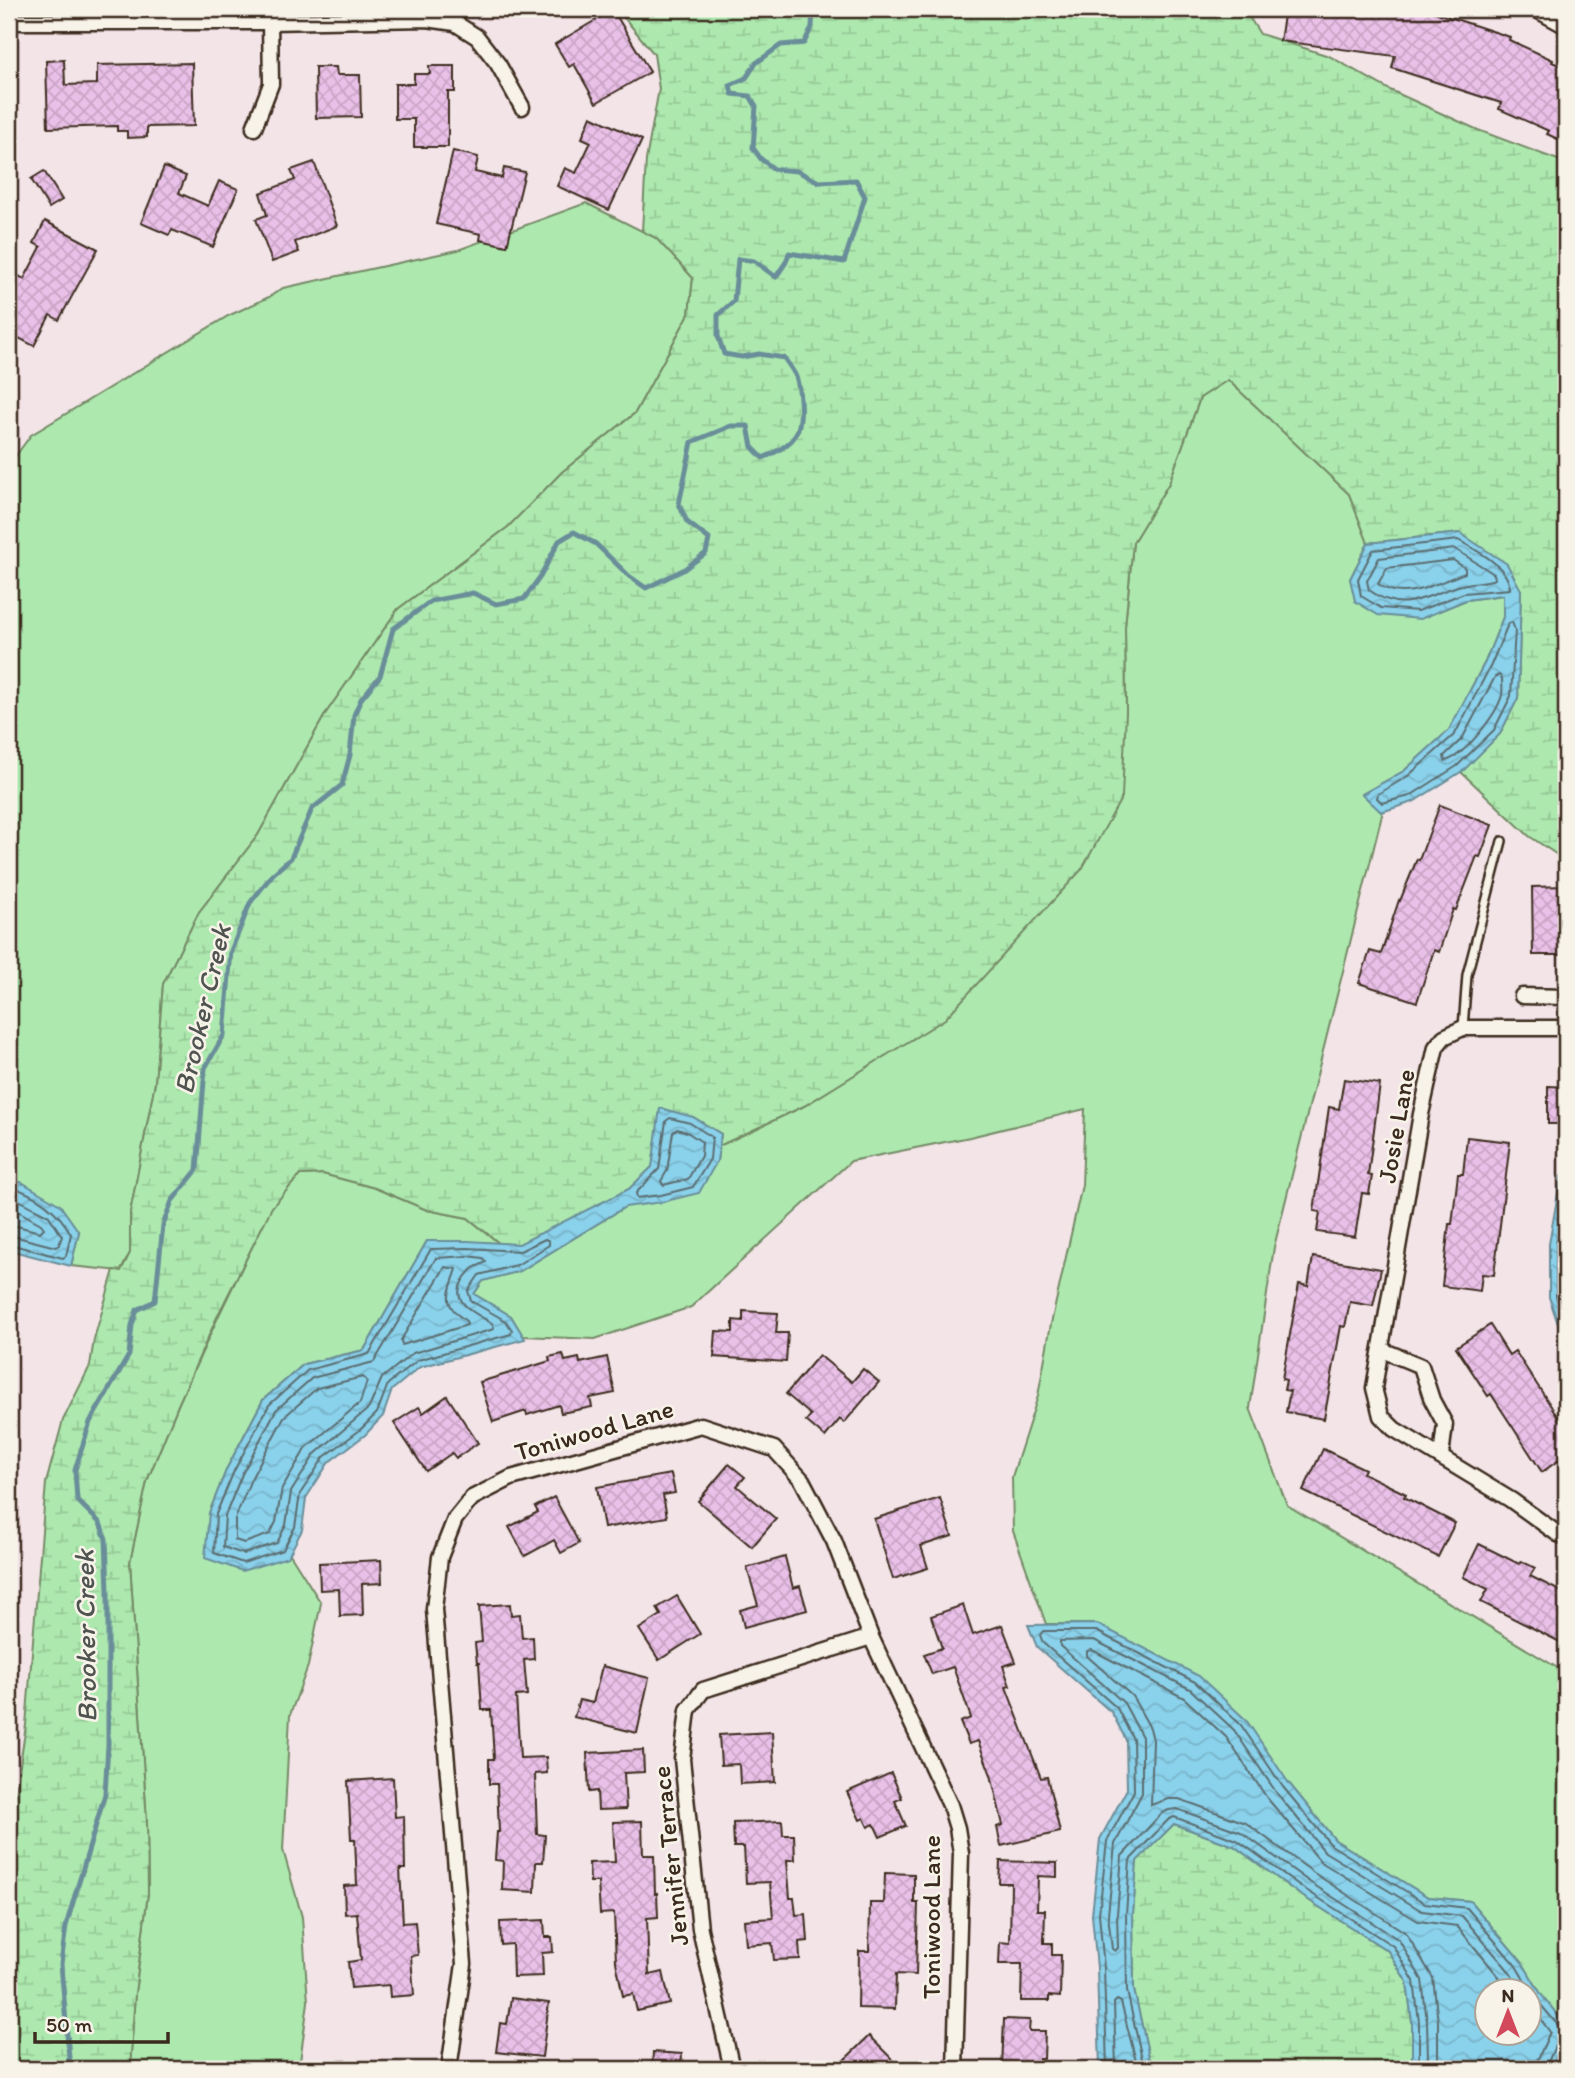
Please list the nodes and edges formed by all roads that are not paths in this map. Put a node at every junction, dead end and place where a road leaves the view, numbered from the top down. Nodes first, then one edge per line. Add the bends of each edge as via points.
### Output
1 (1535, 9) edge
2 (9, 22) edge
3 (270, 22) junction
4 (1566, 26) edge
5 (522, 107) dead end
6 (254, 128) dead end
7 (1502, 841) dead end
8 (1522, 996) dead end
9 (1566, 997) edge
10 (1463, 1028) junction
11 (1566, 1028) edge
12 (1382, 1350) junction
13 (1441, 1456) junction
14 (1566, 1537) edge
15 (871, 1637) junction
16 (449, 2069) edge
17 (732, 2069) edge
18 (955, 2069) edge

1 - 4 street
2 - 3 street
3 - 5 street via 427,19 455,23 477,37
3 - 6 street via 271,84
7 - 10 lane via 1467,975
8 - 9 street
10 - 11 street
10 - 12 street, Josie Lane via 1444,1037 1436,1047
12 - 13 street via 1421,1366 1445,1424
12 - 13 street, Josie Lane via 1374,1388 1381,1416 1394,1429
13 - 14 street, Josie Lane
15 - 16 street, Toniwood Lane via 828,1529 802,1480 774,1448 701,1425 511,1478 472,1498 455,1519 440,1557 434,1609 464,1964
15 - 17 street, Jennifer Terrace via 703,1690 688,1710 682,1759 700,1928
15 - 18 street, Toniwood Lane via 957,1828 961,1853

